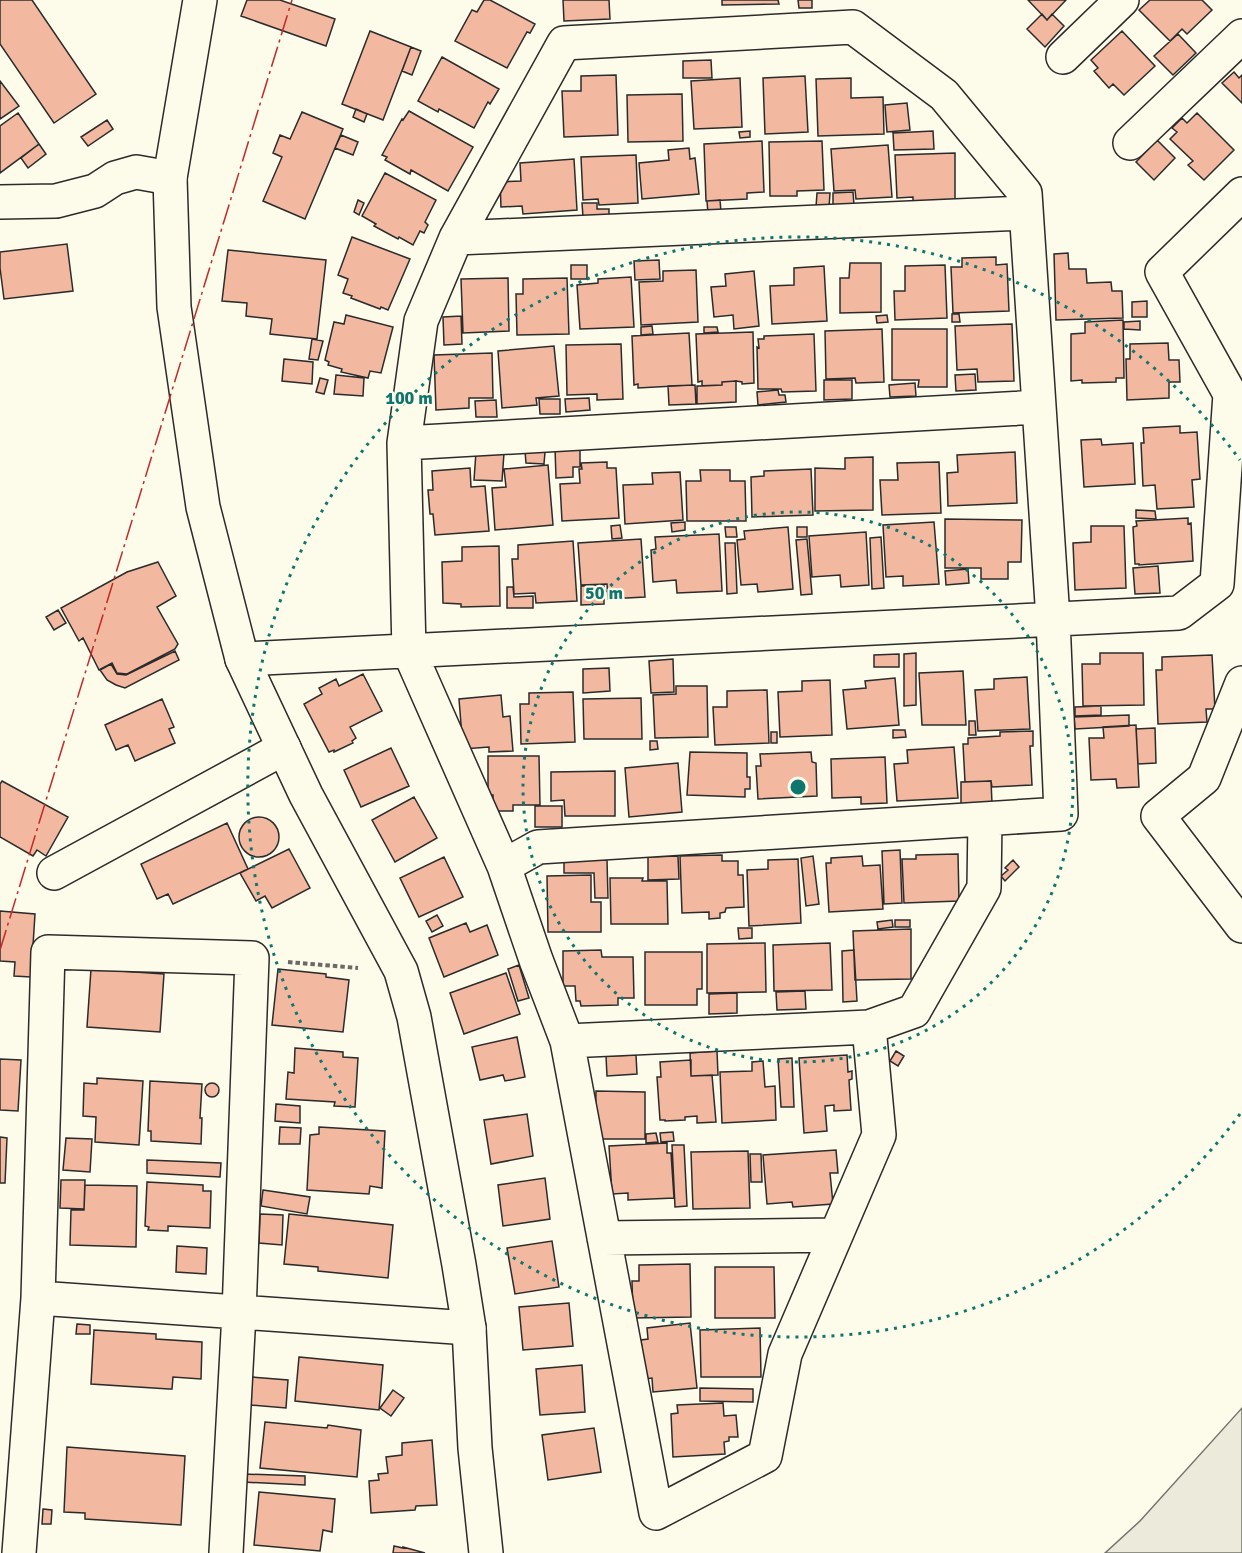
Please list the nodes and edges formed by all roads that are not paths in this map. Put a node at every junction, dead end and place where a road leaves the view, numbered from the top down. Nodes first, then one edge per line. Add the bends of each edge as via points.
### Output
1 (200, 0) edge
2 (1122, 0) edge
3 (1242, 36) edge
4 (1063, 57) dead end
5 (1130, 143) dead end
6 (170, 178) junction
7 (1242, 194) edge
8 (0, 201) edge
9 (1026, 213) junction
10 (456, 238) junction
11 (1039, 407) junction
12 (404, 443) junction
13 (1053, 619) junction
14 (409, 651) junction
15 (242, 659) junction
16 (1242, 683) edge
17 (284, 748) junction
18 (985, 819) junction
19 (504, 866) junction
20 (54, 873) dead end
21 (1242, 926) edge
22 (870, 1026) junction
23 (567, 1041) junction
24 (836, 1235) junction
25 (604, 1238) junction
26 (38, 1298) junction
27 (239, 1313) junction
28 (469, 1328) junction
29 (19, 1553) edge
30 (226, 1553) edge
31 (486, 1553) edge

1 - 6 street
2 - 4 street
3 - 5 street
6 - 8 street via 136,172 115,178 95,191 56,201
6 - 15 street via 174,307 203,507
7 - 13 street via 1162,272 1230,394 1217,584 1179,613
9 - 10 street
9 - 10 street via 1025,193 944,95 853,27 564,43
9 - 11 street
10 - 12 street via 421,321
11 - 12 street
11 - 13 street
12 - 14 street
13 - 14 street
13 - 18 street via 1061,814
14 - 15 street
14 - 19 street
15 - 17 street
16 - 21 street via 1204,778 1158,816
17 - 20 street
17 - 28 street via 401,971 414,1017
18 - 19 street via 538,847
18 - 22 street via 984,888 914,1011
19 - 23 street
22 - 23 street
22 - 24 street via 879,1135
23 - 25 street
24 - 25 street
24 - 25 street via 785,1354 765,1456 656,1513
26 - 27 street
26 - 27 street via 48,952 252,958
26 - 29 street
27 - 28 street
27 - 30 street
28 - 31 street via 475,1448

